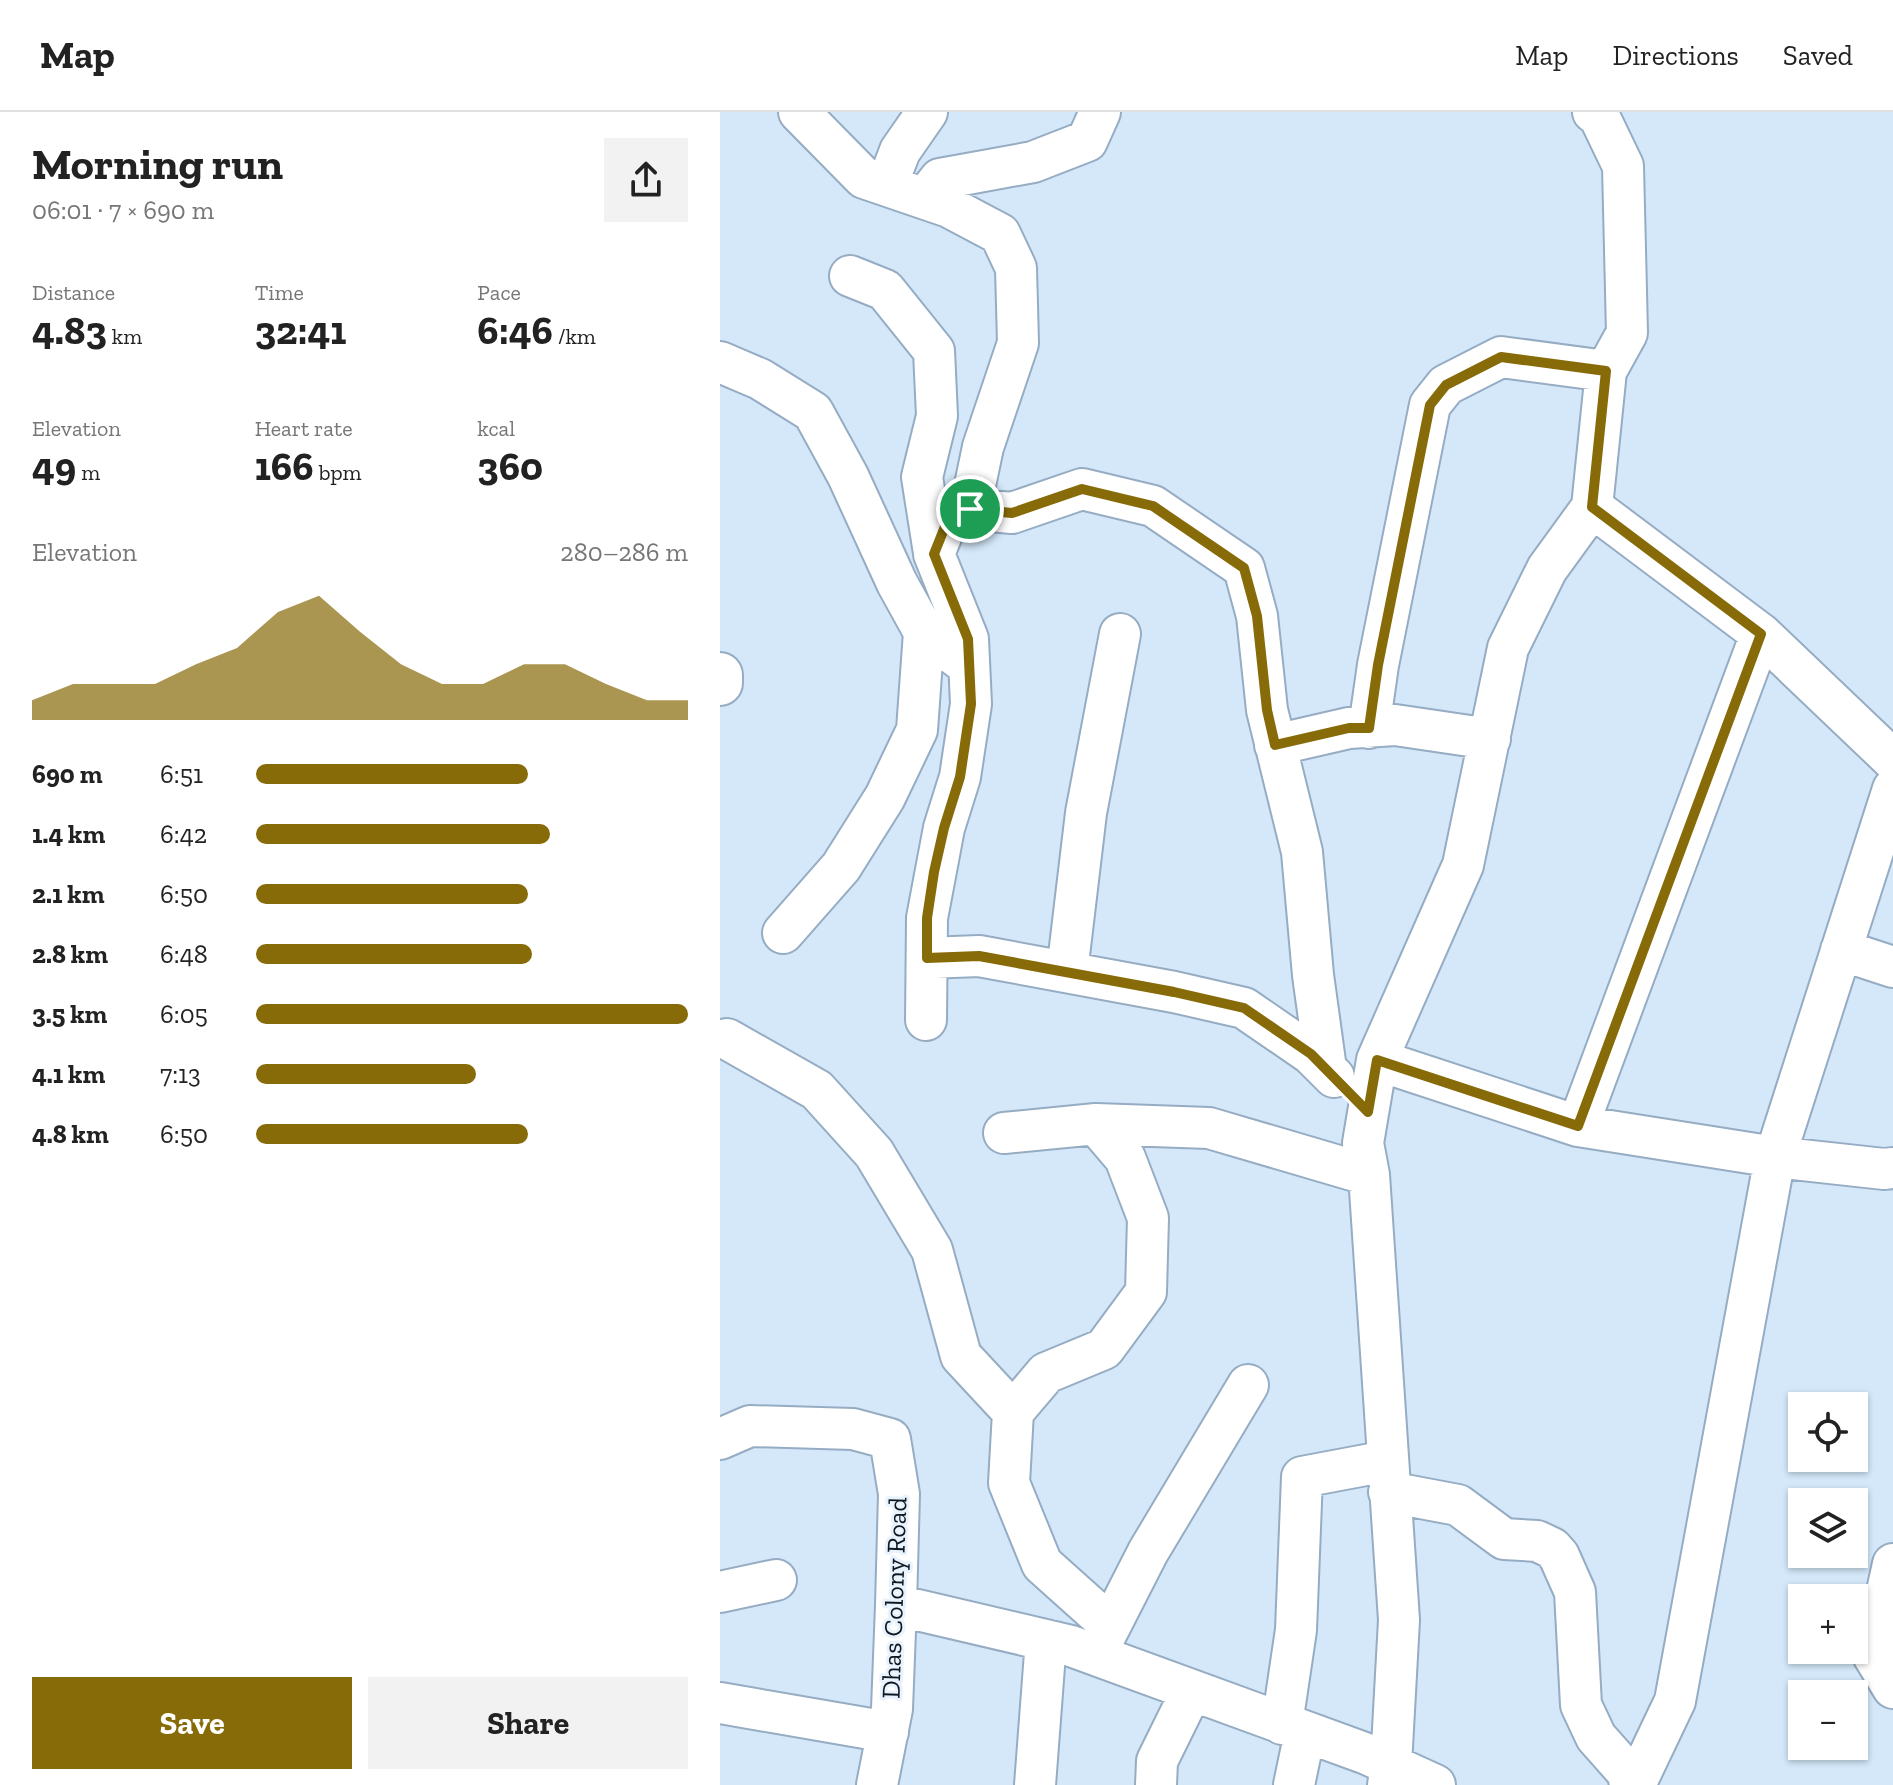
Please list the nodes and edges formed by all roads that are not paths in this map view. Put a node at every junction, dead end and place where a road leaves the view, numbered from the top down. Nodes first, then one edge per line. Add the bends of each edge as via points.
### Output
1 (799, 112) edge
2 (927, 112) edge
3 (1100, 112) edge
4 (1593, 112) edge
5 (887, 185) junction
6 (925, 198) junction
7 (850, 276) dead end
8 (720, 362) edge
9 (1606, 371) junction
10 (1592, 507) junction
11 (970, 509) junction
12 (934, 554) junction
13 (924, 632) junction
14 (1120, 634) dead end
15 (1761, 634) junction
16 (969, 666) junction
17 (720, 675) edge
18 (720, 683) edge
19 (1369, 728) junction
20 (1490, 739) junction
21 (1275, 745) junction
22 (1893, 760) edge
23 (1893, 789) edge
24 (783, 933) dead end
25 (1841, 950) junction
26 (927, 958) junction
27 (1893, 967) edge
28 (1067, 972) junction
29 (926, 1020) dead end
30 (727, 1039) dead end
31 (1377, 1060) junction
32 (1326, 1069) junction
33 (1368, 1112) junction
34 (1096, 1124) junction
35 (1578, 1126) junction
36 (1004, 1133) dead end
37 (1775, 1157) junction
38 (1893, 1168) edge
39 (1369, 1175) junction
40 (1248, 1385) dead end
41 (1013, 1412) junction
42 (720, 1439) edge
43 (1388, 1476) junction
44 (1893, 1564) edge
45 (776, 1580) dead end
46 (720, 1592) edge
47 (896, 1605) junction
48 (1046, 1640) junction
49 (1102, 1640) junction
50 (1893, 1688) edge
51 (1192, 1690) junction
52 (720, 1703) edge
53 (1294, 1728) junction
54 (888, 1732) junction
55 (1389, 1775) edge
56 (877, 1785) edge
57 (1035, 1785) edge
58 (1156, 1785) edge
59 (1294, 1785) edge
60 (1435, 1785) edge
61 (1633, 1785) edge

1 - 5 street via 864,178
2 - 5 street via 900,151
3 - 6 street via 1087,141 1033,162 940,179
4 - 9 street via 1623,166 1627,333
5 - 6 street
6 - 11 street via 1000,234 1016,268 1018,343 983,447
7 - 12 street via 885,290 934,351 937,416 922,477
8 - 13 street via 813,412
9 - 10 street
9 - 19 street via 1501,357 1446,385 1430,405
10 - 15 street
10 - 20 street via 1547,569 1508,648
11 - 12 street via 948,519
11 - 21 street via 1012,513 1082,489 1153,506 1244,568 1257,616
12 - 16 street via 968,639
13 - 16 street
13 - 24 street via 917,730 885,797 841,867
14 - 28 street via 1086,813
15 - 22 street
15 - 35 street
16 - 26 street via 971,704 960,777 934,872
17 - 18 main road
19 - 20 street via 1395,725
19 - 21 street
20 - 31 street via 1463,865
21 - 32 street via 1302,852
23 - 25 street
25 - 27 street
25 - 37 street
26 - 28 street via 979,956
26 - 29 street
28 - 32 street via 1244,1008
30 - 41 street via 817,1090 874,1153 932,1250 961,1356
31 - 33 street
31 - 35 street
32 - 33 street
33 - 39 street via 1363,1143
34 - 36 street
34 - 39 street via 1209,1128
34 - 41 street via 1125,1158 1148,1218 1146,1292 1104,1349 1046,1373
35 - 37 street
37 - 38 street
37 - 61 street via 1675,1701
39 - 43 street
40 - 49 street
41 - 49 street via 1009,1483 1042,1564
42 - 47 street, Dhas Colony Road via 750,1426 853,1429 890,1439 899,1494
43 - 53 street via 1302,1477
43 - 55 street via 1399,1620
43 - 61 street via 1458,1505 1504,1539 1537,1541 1559,1556 1575,1592 1581,1705 1596,1737
44 - 50 street via 1873,1655
45 - 46 street
47 - 48 street
47 - 54 street, Dhas Colony Road
48 - 49 street
48 - 57 street
49 - 51 street
51 - 53 street
51 - 58 street via 1157,1761
52 - 54 street
53 - 55 street
53 - 59 street
54 - 56 street, Dhas Colony Road
55 - 60 street

